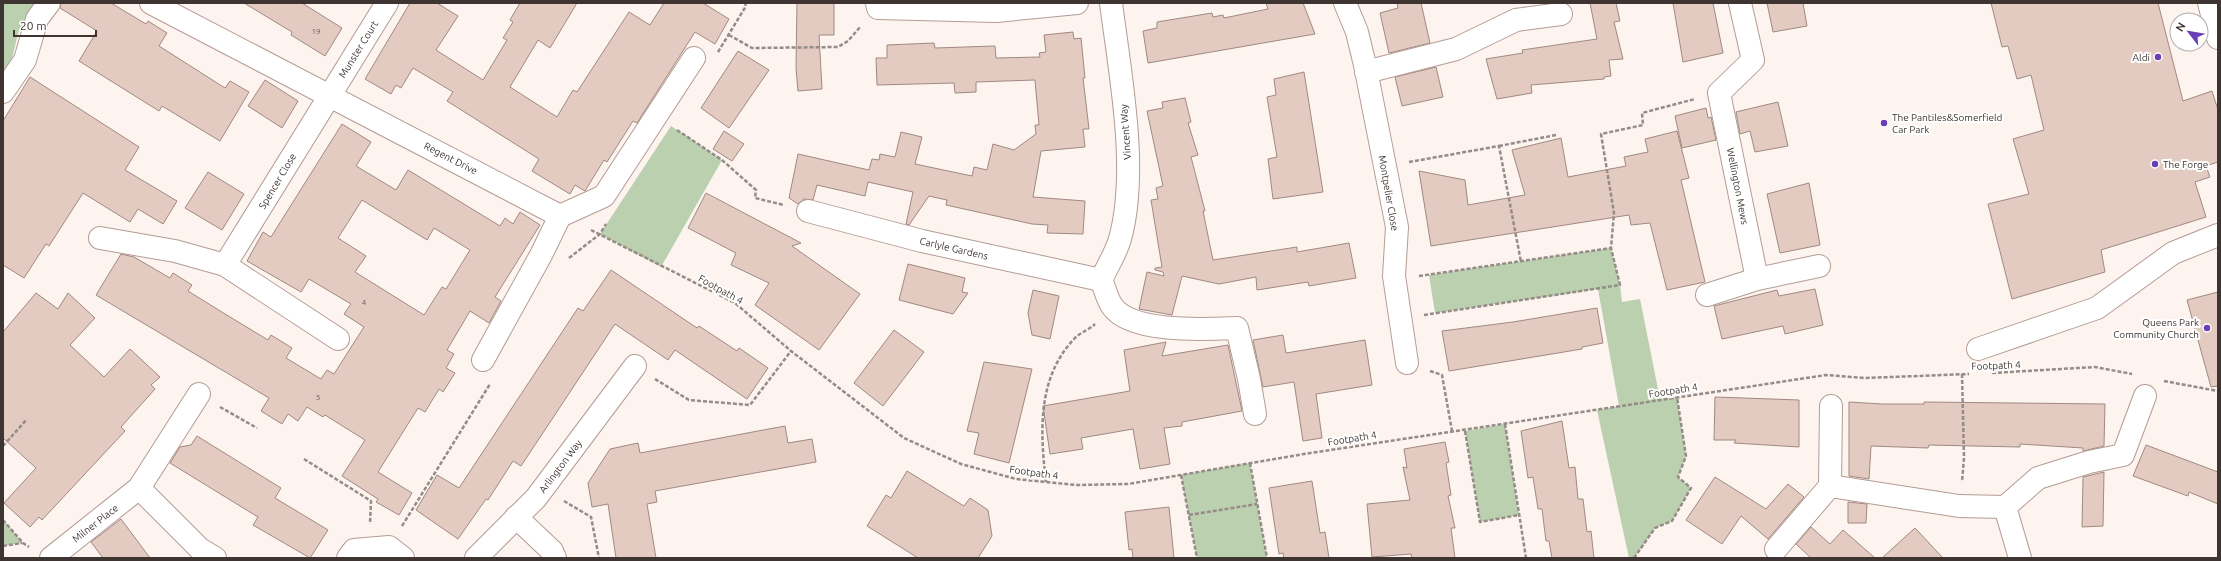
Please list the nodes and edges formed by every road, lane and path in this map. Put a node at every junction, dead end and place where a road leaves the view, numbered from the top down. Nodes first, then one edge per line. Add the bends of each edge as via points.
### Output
1 (49, 3) edge
2 (151, 3) edge
3 (387, 3) edge
4 (745, 3) edge
5 (1072, 3) edge
6 (1111, 3) edge
7 (1345, 3) edge
8 (1740, 3) edge
9 (2209, 3) edge
10 (877, 5) edge
11 (1561, 14) dead end
12 (2218, 38) edge
13 (694, 58) dead end
14 (1366, 72) junction
15 (3, 92) edge
16 (1719, 93) junction
17 (329, 96) junction
18 (670, 126) dead end
19 (1556, 135) dead end
20 (1499, 146) junction
21 (1385, 166) junction
22 (808, 211) joint
23 (560, 216) junction
24 (2218, 235) edge
25 (100, 238) dead end
26 (1611, 248) junction
27 (1521, 262) junction
28 (225, 266) junction
29 (1819, 266) dead end
30 (1394, 276) junction
31 (1757, 279) junction
32 (1101, 280) junction
33 (1707, 295) dead end
34 (1112, 307) junction
35 (1400, 318) junction
36 (338, 339) dead end
37 (1978, 349) dead end
38 (791, 351) junction
39 (483, 360) dead end
40 (1407, 364) joint
41 (634, 366) joint
42 (1974, 373) dead end
43 (1987, 373) dead end
44 (1962, 374) junction
45 (2161, 380) dead end
46 (2142, 386) joint
47 (2218, 391) edge
48 (199, 394) joint
49 (1677, 397) junction
50 (1831, 406) dead end
51 (1255, 414) dead end
52 (27, 419) dead end
53 (1505, 424) junction
54 (257, 428) dead end
55 (1465, 430) junction
56 (1452, 431) junction
57 (3, 446) edge
58 (304, 459) dead end
59 (1250, 463) junction
60 (1181, 475) junction
61 (1046, 482) junction
62 (1830, 486) junction
63 (139, 488) junction
64 (544, 488) junction
65 (1257, 504) junction
66 (1959, 506) junction
67 (2005, 507) junction
68 (1189, 515) junction
69 (1519, 515) junction
70 (516, 517) junction
71 (3, 520) edge
72 (23, 543) junction
73 (3, 546) edge
74 (370, 549) junction
75 (1776, 549) dead end
76 (42, 554) edge
77 (215, 558) edge
78 (348, 558) edge
79 (403, 558) edge
80 (476, 558) edge
81 (555, 558) edge
82 (599, 558) edge
83 (1197, 558) edge
84 (1266, 558) edge
85 (1526, 558) edge
86 (1634, 558) edge
87 (2020, 558) edge

1 - 15 street via 36,19 25,60
2 - 17 street, Regent Drive
3 - 17 street, Munster Court
4 - 10 path via 746,6 729,35 752,48 838,47 848,41
5 - 10 street via 996,11
6 - 32 street, Vincent Way via 1128,147 1125,210 1119,239
7 - 14 street, Montpelier Close via 1357,32
8 - 16 street via 1753,60
9 - 12 street
11 - 14 street via 1516,20 1456,49
13 - 23 street via 604,196
14 - 21 street, Montpelier Close
16 - 26 path via 1642,113 1643,125 1601,134 1614,213
16 - 31 street, Wellington Mews
17 - 23 street, Regent Drive
17 - 28 street, Spencer Close
18 - 22 path via 722,160 756,190 755,198
19 - 20 path
20 - 21 path
20 - 27 path
21 - 30 street, Montpelier Close via 1397,227
22 - 32 street, Carlyle Gardens via 922,241
23 - 38 path, Footpath 4 via 735,303
23 - 39 street
24 - 37 street via 2173,252 2097,308
25 - 28 street via 175,251
26 - 27 path
26 - 35 path via 1620,285
27 - 30 path via 1429,275
28 - 36 street
29 - 31 street
30 - 35 street, Montpelier Close
31 - 33 street
32 - 34 street
34 - 51 street via 1127,318 1148,324 1179,329 1237,328
34 - 61 path via 1093,326 1076,337 1060,357 1045,394 1041,438
35 - 40 street, Montpelier Close
38 - 41 path via 750,406 689,400
38 - 61 path, Footpath 4 via 904,438 961,464 1016,479
40 - 56 path via 1442,375
41 - 64 street, Arlington Way
42 - 44 path, Footpath 4
43 - 46 path, Footpath 4 via 2095,368
44 - 49 path, Footpath 4 via 1864,378 1826,375
44 - 66 path via 1964,458
45 - 47 path
46 - 67 street via 2123,456 2089,462 2038,478
48 - 54 path
48 - 63 street, Milner Place
49 - 53 path, Footpath 4
49 - 86 path via 1686,456 1678,477 1691,488 1672,520 1656,528
50 - 62 street
52 - 57 path
53 - 55 path, Footpath 4
53 - 69 path
55 - 56 path, Footpath 4
55 - 69 path via 1480,522
56 - 59 path, Footpath 4
58 - 74 path via 371,501
59 - 60 path, Footpath 4
59 - 65 path
60 - 61 path, Footpath 4 via 1128,484 1076,485
60 - 68 path
62 - 66 street
62 - 75 street
63 - 76 street, Milner Place
63 - 77 street via 200,550
64 - 70 street, Arlington Way
64 - 82 path via 591,517
65 - 68 path
65 - 84 path
66 - 67 street
67 - 87 street
68 - 83 path
69 - 85 path
70 - 80 street, Arlington Way
70 - 81 street
71 - 72 path
72 - 73 path
72 - 76 path
74 - 78 street via 354,550
74 - 79 street via 389,547

